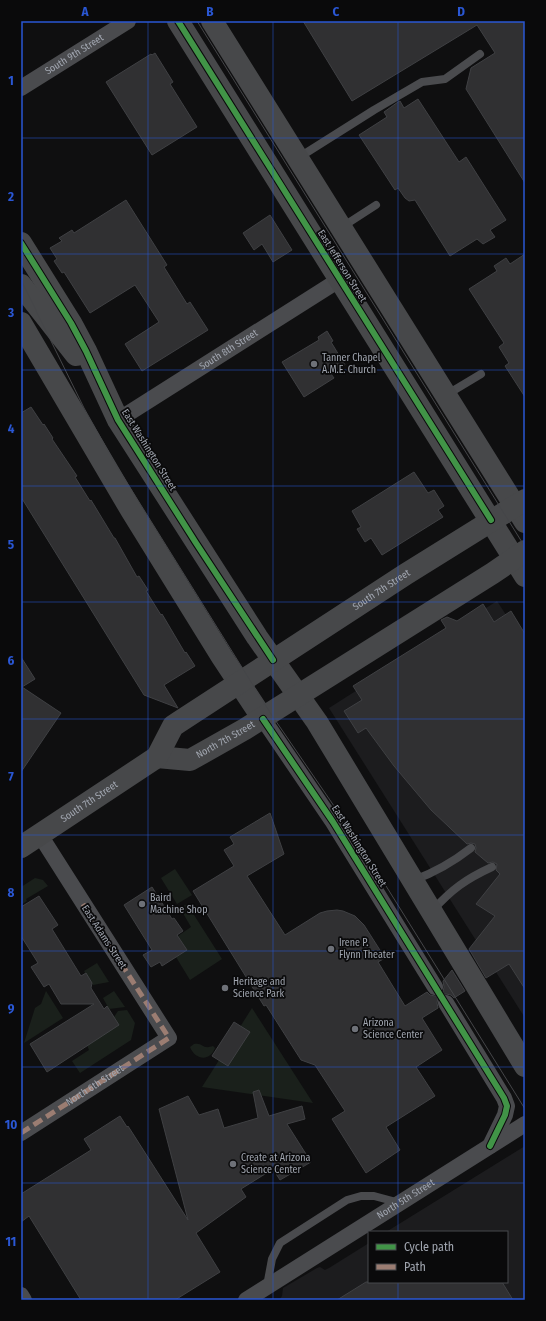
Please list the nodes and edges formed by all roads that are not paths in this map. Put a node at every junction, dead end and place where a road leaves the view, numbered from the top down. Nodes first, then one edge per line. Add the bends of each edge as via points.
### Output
1 (128, 21) edge
2 (178, 21) edge
3 (212, 21) edge
4 (480, 54) dead end
5 (21, 88) edge
6 (298, 158) junction
7 (376, 205) dead end
8 (341, 227) junction
9 (21, 243) edge
10 (339, 280) junction
11 (21, 285) edge
12 (21, 323) edge
13 (481, 374) dead end
14 (446, 395) junction
15 (118, 420) junction
16 (521, 509) edge
17 (491, 520) junction
18 (521, 562) edge
19 (273, 660) junction
20 (239, 683) junction
21 (299, 696) junction
22 (263, 719) junction
23 (157, 757) junction
24 (40, 835) junction
25 (21, 847) edge
26 (471, 848) dead end
27 (492, 867) dead end
28 (414, 880) junction
29 (432, 911) junction
30 (435, 987) dead end
31 (446, 1003) dead end
32 (169, 1038) joint
33 (525, 1066) edge
34 (525, 1124) edge
35 (21, 1133) edge
36 (490, 1146) junction
37 (400, 1203) junction
38 (267, 1287) junction
39 (21, 1295) edge
40 (24, 1300) edge
41 (246, 1300) edge

1 - 5 street, South 9th Street
2 - 10 main road, East Jefferson Street
3 - 6 main road, East Jefferson Street
4 - 6 lane via 445,79 422,82
6 - 8 main road, East Jefferson Street
7 - 8 lane
8 - 14 main road, East Jefferson Street
9 - 15 main road, East Washington Street via 71,323
10 - 15 street, South 8th Street
10 - 17 main road, East Jefferson Street
11 - 15 main road via 80,361
12 - 20 main road, East Washington Street via 131,510
13 - 14 lane
14 - 16 main road, East Jefferson Street
15 - 19 main road, East Washington Street
16 - 17 main road, South 7th Street
17 - 18 main road, East Jefferson Street
17 - 19 main road, South 7th Street
18 - 21 main road
19 - 20 main road, South 7th Street
19 - 21 main road, East Washington Street
20 - 22 main road, East Washington Street
20 - 23 main road via 173,726
21 - 22 main road
21 - 28 main road, East Washington Street via 318,722
22 - 23 main road, North 7th Street via 190,760
22 - 30 street, East Washington Street via 333,822
23 - 24 main road, South 7th Street
24 - 25 main road, South 7th Street
24 - 32 street, East Adams Street
26 - 28 lane via 439,870
27 - 29 lane via 457,887
28 - 29 main road, East Washington Street
29 - 33 main road, East Washington Street
31 - 36 street via 507,1106
32 - 35 street, North 6th Street
34 - 36 street, North 5th Street
36 - 37 street, North 5th Street
37 - 38 street, North 5th Street
37 - 38 lane via 374,1196 347,1200 280,1243 272,1259
38 - 41 street, North 5th Street
39 - 40 street

